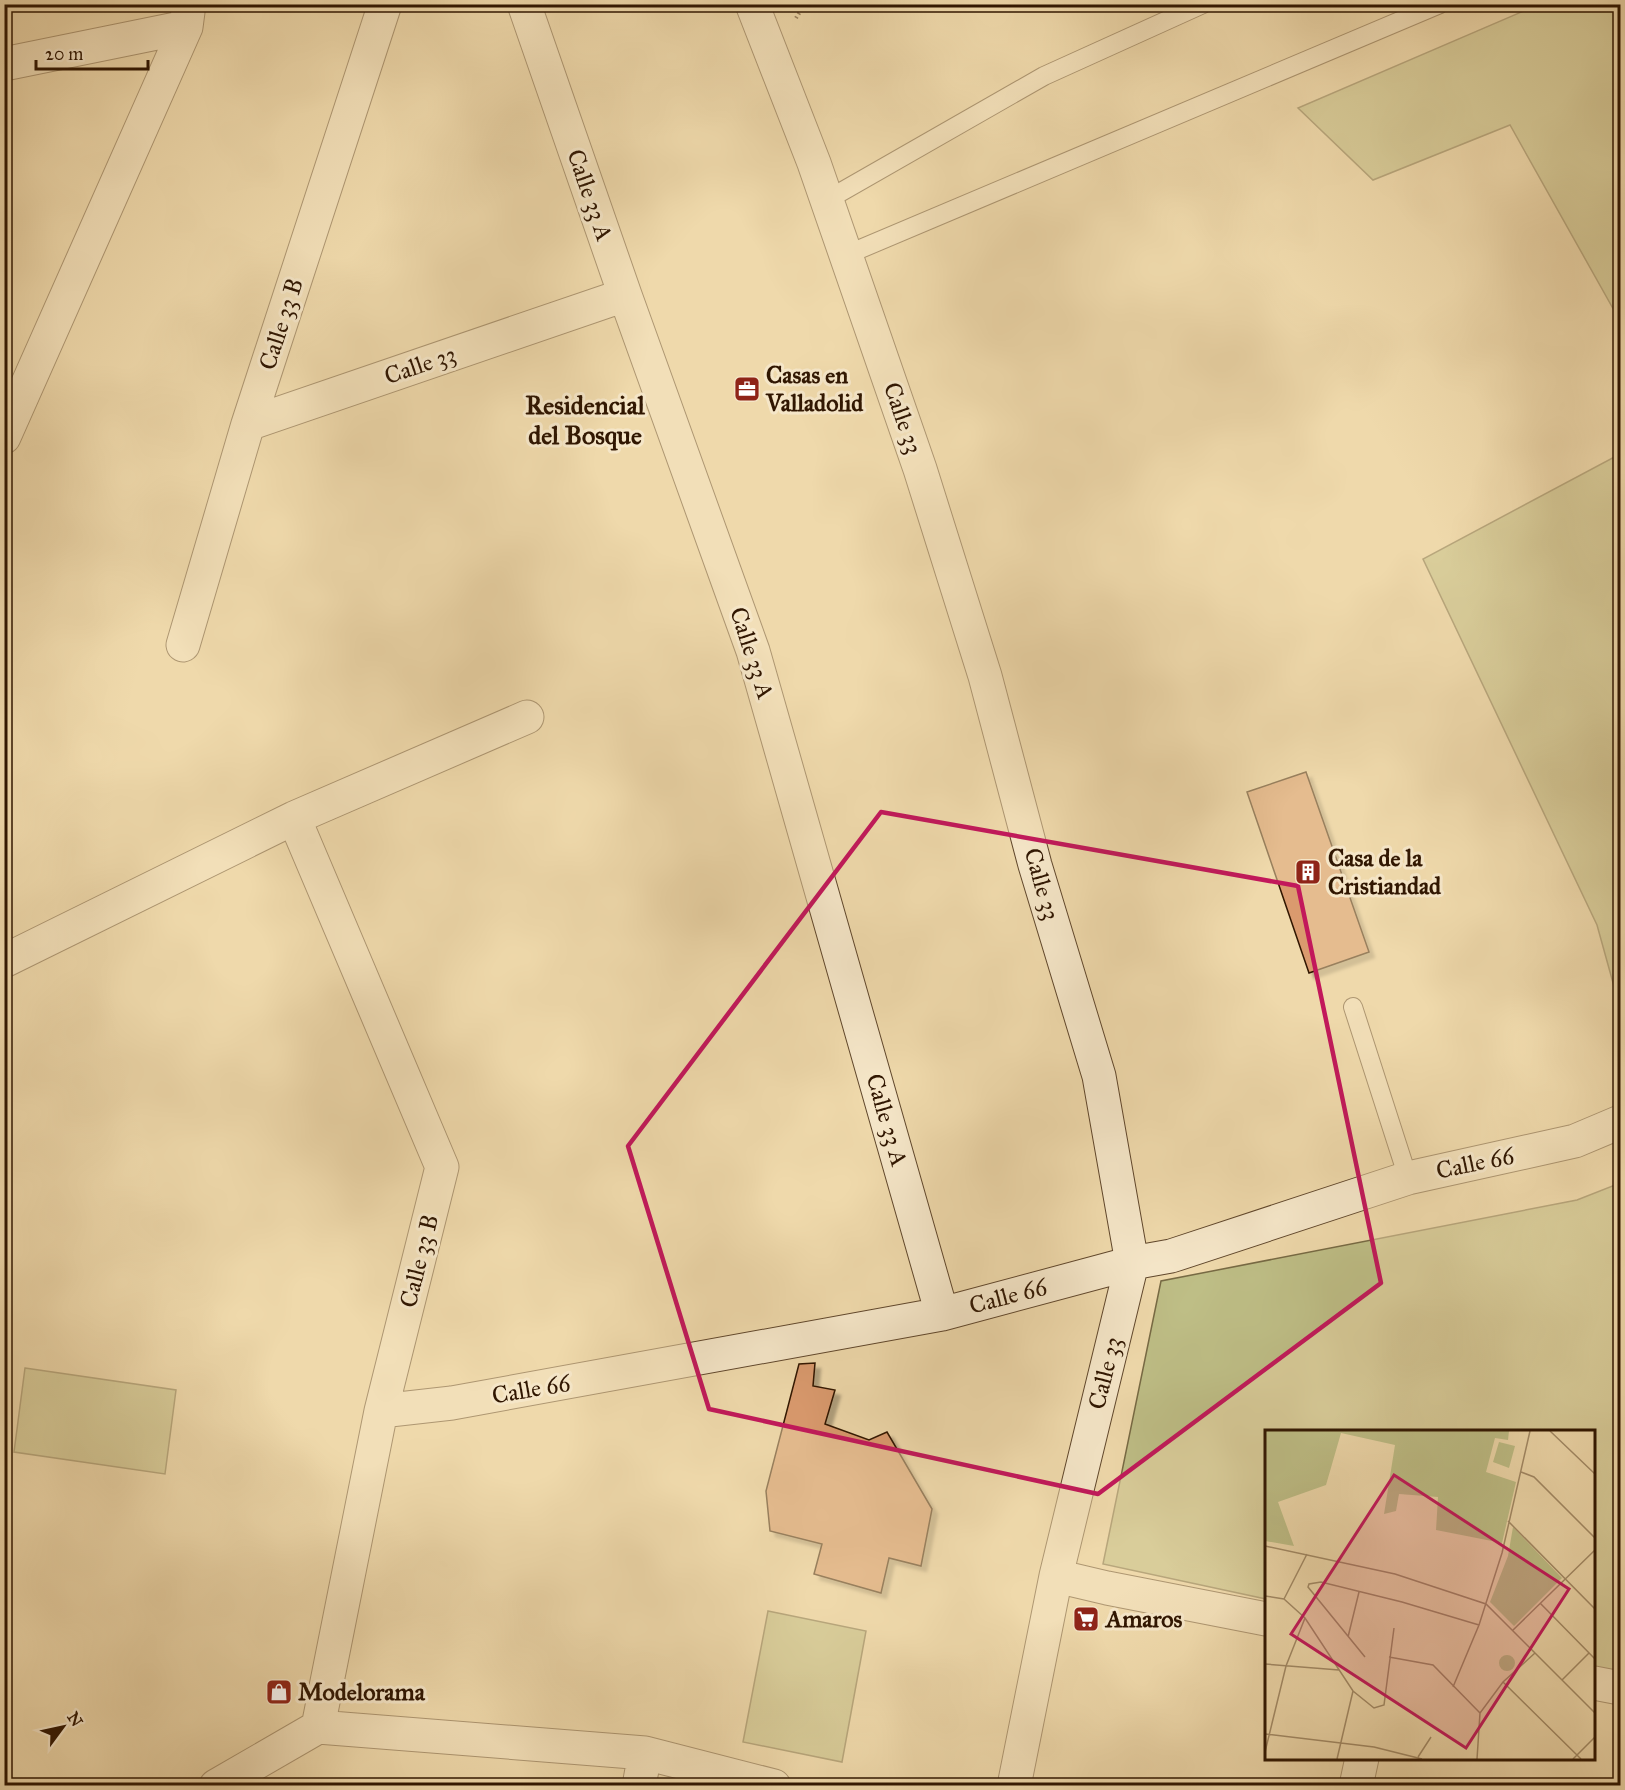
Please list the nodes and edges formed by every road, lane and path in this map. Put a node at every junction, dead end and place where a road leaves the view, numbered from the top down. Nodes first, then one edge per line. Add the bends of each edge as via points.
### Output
1 (385, 4) edge
2 (524, 4) edge
3 (752, 4) edge
4 (1203, 4) edge
5 (1440, 4) edge
6 (188, 16) edge
7 (4, 64) edge
8 (827, 200) junction
9 (846, 255) junction
10 (625, 295) junction
11 (248, 424) junction
12 (4, 438) edge
13 (183, 645) dead end
14 (527, 717) dead end
15 (294, 818) junction
16 (4, 961) edge
17 (1353, 1007) dead end
18 (1620, 1122) edge
19 (1408, 1178) junction
20 (1132, 1263) junction
21 (942, 1314) junction
22 (381, 1412) junction
23 (1056, 1576) junction
24 (1265, 1619) edge
25 (1595, 1683) edge
26 (1620, 1688) edge
27 (318, 1727) junction
28 (645, 1753) junction
29 (1362, 1760) edge
30 (216, 1785) edge
31 (639, 1785) edge
32 (774, 1785) edge
33 (1014, 1785) edge
34 (1356, 1785) edge

1 - 11 street, Calle 33 B
2 - 10 street, Calle 33 A
3 - 8 street, Calle 33
4 - 8 lane via 1044,76
5 - 9 lane
6 - 7 street
6 - 12 street
8 - 9 street, Calle 33
9 - 20 street, Calle 33 via 920,469 981,665 1035,865 1099,1076
10 - 11 street, Calle 33
10 - 21 street, Calle 33 A via 753,651
11 - 13 street, Calle 33 B
14 - 15 street
15 - 16 street
15 - 22 street, Calle 33 B via 442,1167
17 - 19 lane
18 - 19 street, Calle 66 via 1575,1141
19 - 20 street, Calle 66 via 1171,1256
20 - 21 street, Calle 66
20 - 23 street, Calle 33
21 - 22 street, Calle 66 via 452,1403
22 - 27 street, Calle 33 B
23 - 24 street
23 - 33 street, Calle 33
25 - 26 street
27 - 28 street
27 - 30 street
28 - 31 street
28 - 32 street
29 - 34 street

